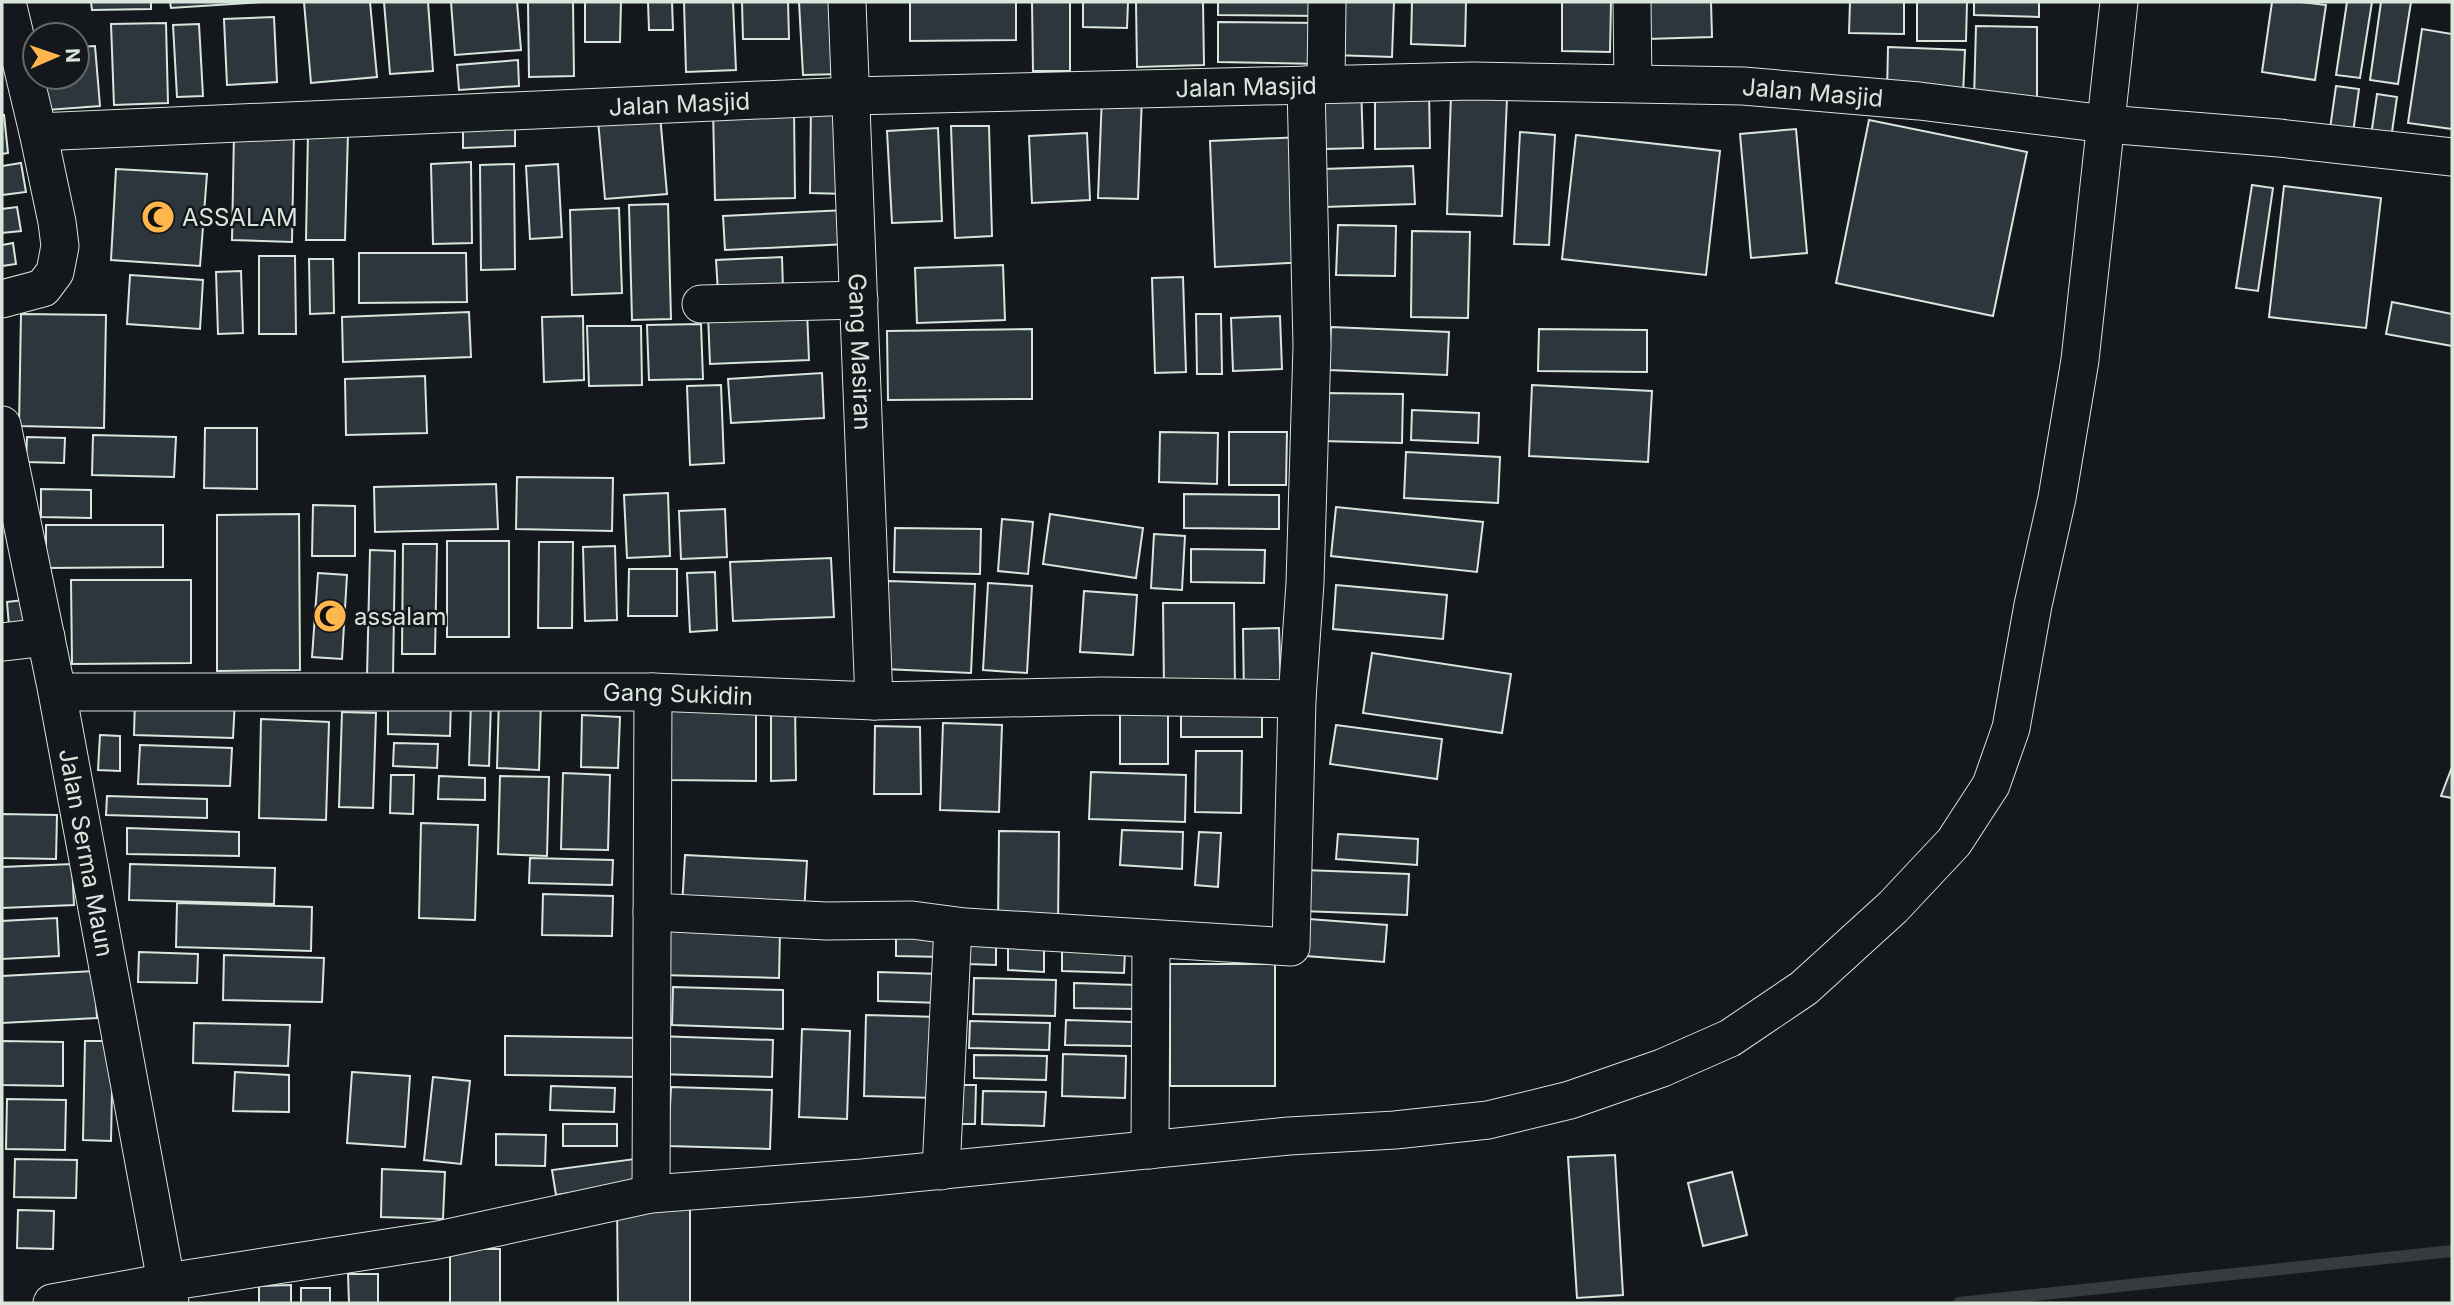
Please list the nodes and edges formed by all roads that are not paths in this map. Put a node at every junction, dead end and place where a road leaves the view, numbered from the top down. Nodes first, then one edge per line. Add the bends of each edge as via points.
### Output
1 (847, 2) edge
2 (1327, 2) edge
3 (1632, 2) edge
4 (2119, 2) edge
5 (7, 11) edge
6 (1633, 83) junction
7 (1316, 84) junction
8 (851, 96) junction
9 (2106, 124) junction
10 (38, 132) junction
11 (2452, 157) edge
12 (2, 299) edge
13 (859, 300) junction
14 (701, 304) dead end
15 (2, 425) edge
16 (46, 637) junction
17 (2, 642) edge
18 (57, 692) junction
19 (653, 692) junction
20 (1297, 699) junction
21 (874, 701) junction
22 (652, 912) junction
23 (953, 926) junction
24 (1151, 939) junction
25 (1150, 1150) junction
26 (941, 1171) junction
27 (651, 1194) junction
28 (169, 1293) edge
29 (52, 1303) edge

1 - 8 street, Gang Masiran
2 - 7 street
3 - 6 street
4 - 9 street
5 - 10 street
6 - 7 street, Jalan Masjid
6 - 9 street, Jalan Masjid via 1744,86
7 - 8 street, Jalan Masjid
7 - 20 street via 1305,583
8 - 10 street, Jalan Masjid
8 - 13 street, Gang Masiran
9 - 11 street, Jalan Masjid
9 - 25 street via 2080,360 2011,728 1991,785 1954,842 1804,988 1730,1038 1662,1068 1570,1100 1488,1120
10 - 12 street via 60,246 55,272 43,288
13 - 14 street
13 - 21 street, Gang Masiran
15 - 16 street, Jalan Serma Maun
16 - 17 street
16 - 18 street, Jalan Serma Maun
18 - 19 street, Gang Sukidin
18 - 28 street, Jalan Serma Maun
19 - 21 street, Gang Sukidin
19 - 22 street
20 - 21 street, Gang Sukidin via 1102,696
20 - 24 street via 1291,947
22 - 23 street via 827,921 912,920
22 - 27 street
23 - 24 street
23 - 26 street
24 - 25 street
25 - 26 street
26 - 27 street
27 - 28 street
28 - 29 street

